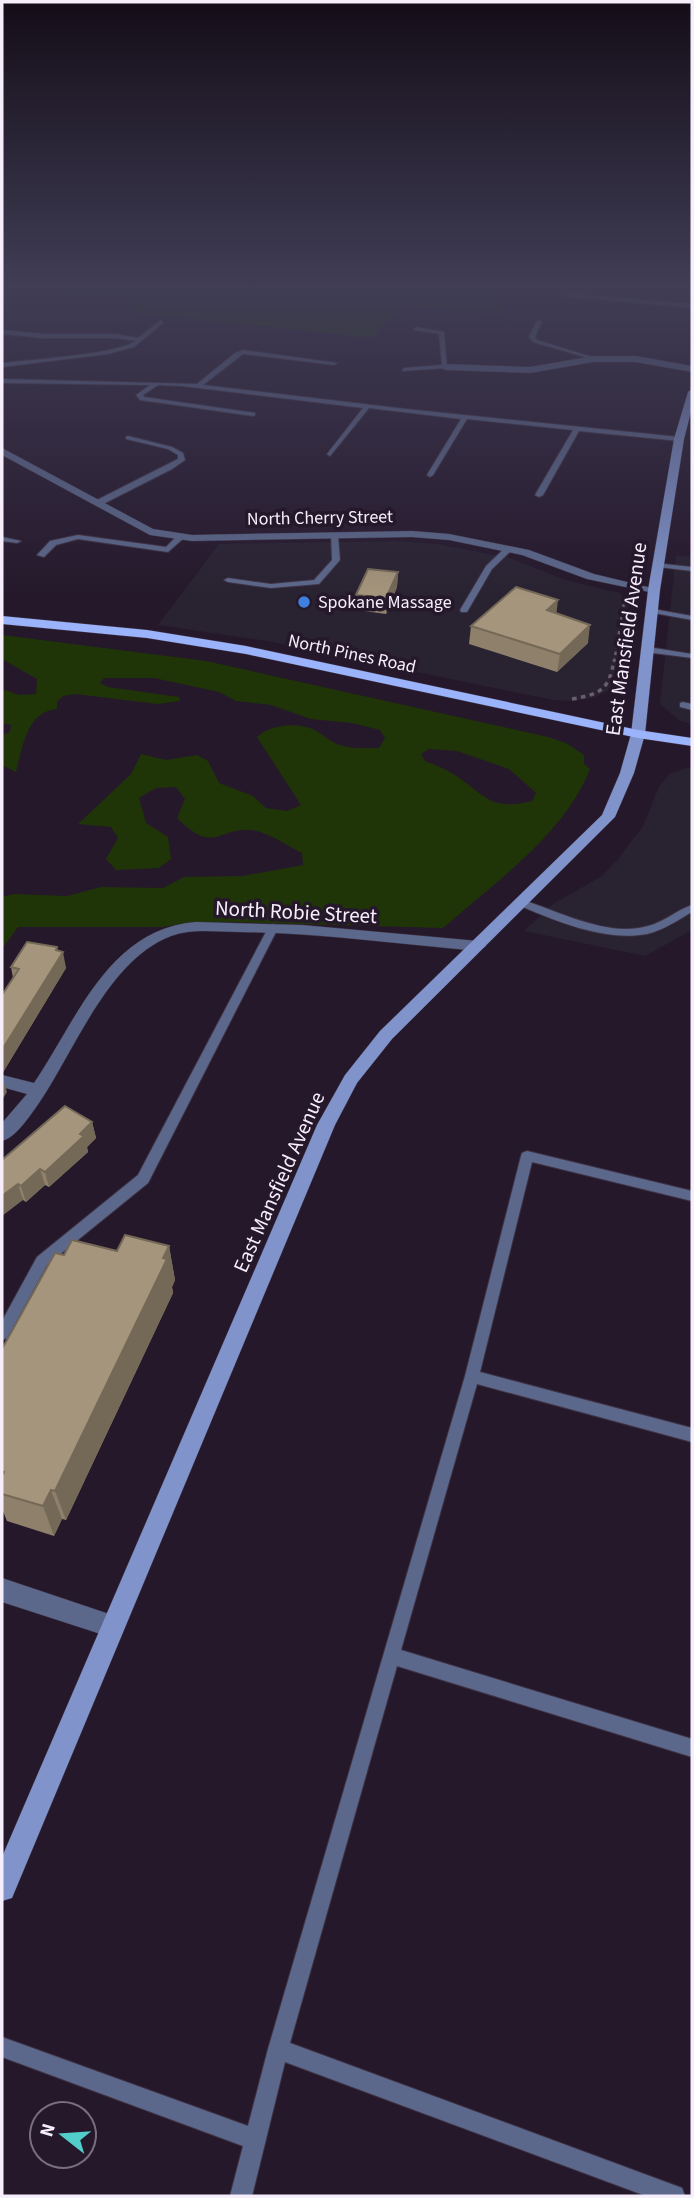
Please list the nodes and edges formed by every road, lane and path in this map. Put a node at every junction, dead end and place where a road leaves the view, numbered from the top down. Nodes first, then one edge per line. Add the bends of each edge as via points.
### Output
1 (143, 391) edge
2 (237, 391) edge
3 (692, 392) edge
4 (368, 406) junction
5 (253, 414) dead end
6 (465, 417) junction
7 (577, 428) junction
8 (128, 439) dead end
9 (679, 439) junction
10 (2, 451) edge
11 (330, 454) dead end
12 (430, 475) dead end
13 (539, 495) dead end
14 (100, 502) junction
15 (334, 536) junction
16 (181, 537) junction
17 (2, 539) edge
18 (17, 541) dead end
19 (509, 549) junction
20 (41, 555) dead end
21 (658, 565) junction
22 (692, 569) edge
23 (228, 580) dead end
24 (654, 590) junction
25 (621, 598) dead end
26 (464, 610) dead end
27 (651, 610) junction
28 (692, 618) edge
29 (2, 620) edge
30 (648, 650) junction
31 (692, 656) edge
32 (570, 699) dead end
33 (638, 734) junction
34 (692, 743) edge
35 (522, 903) junction
36 (692, 908) edge
37 (272, 928) junction
38 (478, 946) junction
39 (2, 1081) edge
40 (39, 1091) junction
41 (2, 1134) edge
42 (692, 1196) edge
43 (2, 1334) edge
44 (472, 1376) junction
45 (692, 1435) edge
46 (2, 1590) edge
47 (113, 1626) junction
48 (392, 1656) junction
49 (692, 1748) edge
50 (2, 1888) edge
51 (2, 2047) edge
52 (278, 2049) junction
53 (254, 2139) junction
54 (241, 2196) edge
55 (674, 2196) edge

1 - 5 lane via 139,395 142,399
2 - 4 lane
3 - 9 main road, East Mansfield Avenue
4 - 6 lane
4 - 11 lane
6 - 7 lane
6 - 12 lane
7 - 9 lane
7 - 13 lane
8 - 14 lane via 170,448 181,454 182,460
9 - 21 main road, East Mansfield Avenue
10 - 14 street, North Cherry Street
14 - 16 street, North Cherry Street via 150,532
15 - 16 street, North Cherry Street
15 - 19 street, North Cherry Street via 412,534
15 - 23 lane via 336,560 316,582 271,586
16 - 20 lane via 168,550 78,537 54,542
17 - 18 lane
19 - 24 street, North Cherry Street via 591,577
19 - 26 lane via 489,568
21 - 22 lane
21 - 24 main road, East Mansfield Avenue
24 - 27 main road, East Mansfield Avenue
25 - 32 path via 625,604 611,680 593,696
27 - 28 lane
27 - 30 main road, East Mansfield Avenue
29 - 33 main road, North Pines Road via 147,634 246,650
30 - 31 lane
30 - 33 main road, East Mansfield Avenue
33 - 34 main road, North Pines Road
33 - 35 main road, East Mansfield Avenue via 628,773 608,817
35 - 36 lane via 556,918 635,932
35 - 38 main road, East Mansfield Avenue
37 - 38 street, North Robie Street
37 - 40 street, North Robie Street via 170,931 144,944 102,987
37 - 43 lane via 143,1179 42,1261
38 - 47 main road, East Mansfield Avenue via 386,1035 351,1079 326,1125
39 - 40 street
40 - 41 street, North Robie Street
42 - 44 lane via 527,1156
44 - 45 lane
44 - 48 lane
46 - 47 street
47 - 50 main road, East Mansfield Avenue
48 - 49 lane
48 - 52 lane
51 - 53 lane
52 - 53 lane
52 - 55 lane
53 - 54 lane

